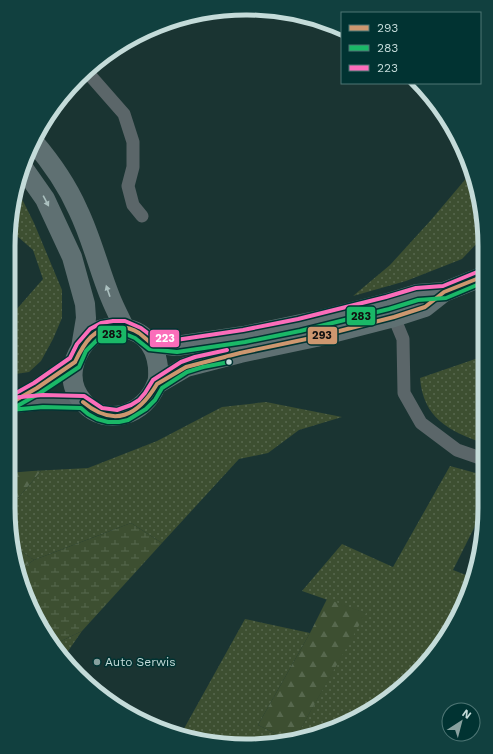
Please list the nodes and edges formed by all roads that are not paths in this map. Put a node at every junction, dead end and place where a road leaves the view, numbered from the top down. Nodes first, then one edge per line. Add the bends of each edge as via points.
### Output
1 (90, 76) edge
2 (38, 147) edge
3 (27, 173) edge
4 (142, 216) dead end
5 (478, 278) edge
6 (391, 310) junction
7 (124, 327) junction
8 (151, 343) junction
9 (78, 355) junction
10 (157, 384) junction
11 (15, 400) edge
12 (83, 402) junction
13 (15, 403) edge
14 (478, 457) edge

1 - 4 street via 124,114 133,142 133,167 128,186 132,205
7 -> 2 main road via 78,210 63,182
3 -> 9 main road via 45,199 72,257 85,304 86,318
5 - 6 main road via 444,292 417,294
6 - 8 main road via 176,346
6 - 10 main road via 316,337 186,367
6 - 14 street via 402,339 404,393 421,422 457,450
7 - 8 main road
7 - 9 main road via 103,329 94,334
8 - 10 main road via 157,364
9 - 11 main road via 36,388
9 - 12 main road via 72,373
10 - 12 main road via 143,405 122,416 98,413
12 - 13 main road

